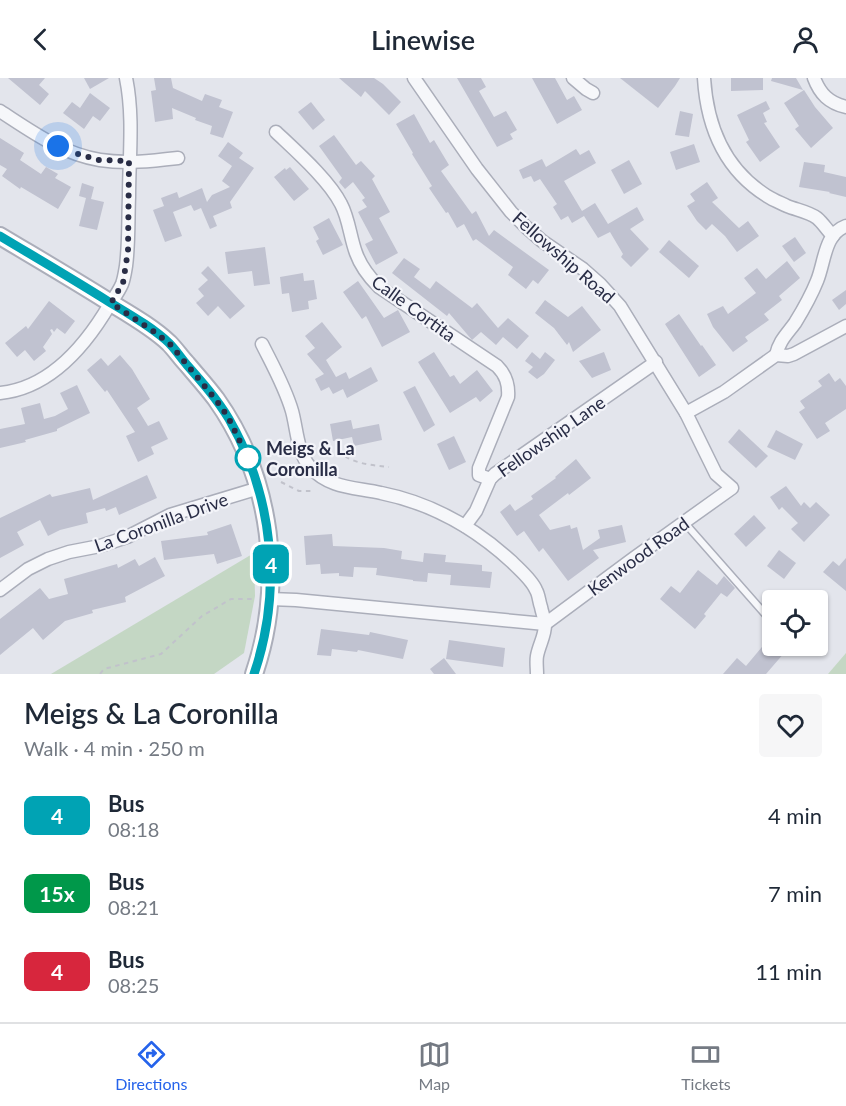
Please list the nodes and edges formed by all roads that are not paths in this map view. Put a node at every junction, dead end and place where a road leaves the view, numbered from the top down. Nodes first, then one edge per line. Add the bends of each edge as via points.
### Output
1 (126, 78) edge
2 (414, 78) edge
3 (573, 78) edge
4 (704, 78) edge
5 (814, 78) edge
6 (593, 93) dead end
7 (846, 107) edge
8 (0, 111) edge
9 (276, 132) dead end
10 (178, 158) dead end
11 (129, 161) junction
12 (846, 226) edge
13 (0, 236) edge
14 (833, 236) junction
15 (111, 303) junction
16 (846, 326) edge
17 (262, 344) dead end
18 (776, 355) junction
19 (656, 362) junction
20 (0, 393) edge
21 (686, 413) junction
22 (490, 479) junction
23 (259, 488) junction
24 (684, 522) junction
25 (465, 526) junction
26 (0, 590) edge
27 (264, 599) junction
28 (762, 610) edge
29 (545, 624) junction
30 (536, 673) edge
31 (254, 674) edge

1 - 11 street
2 - 19 street, Fellowship Road via 511,212 542,241 600,284 620,306
3 - 6 street
4 - 14 street via 713,131 730,162 767,196 812,215
5 - 7 street via 826,98
8 - 11 street via 39,136 78,154 99,160
9 - 22 street, Calle Cortita via 340,201 368,276 506,376 508,397 479,468 479,475
10 - 11 street
11 - 15 street via 128,251 123,283
12 - 14 street
13 - 15 main road
14 - 18 street via 812,291
15 - 20 street via 90,337 68,360 34,384
15 - 23 main road via 170,344 204,383 228,417
16 - 18 street via 794,354
17 - 25 street via 284,387 310,466 346,488 398,497
18 - 21 street
19 - 21 street, Fellowship Road
19 - 22 street, Fellowship Lane
21 - 24 street, Kenwood Road via 716,474 732,488
22 - 25 street, Fellowship Lane
23 - 26 street, La Coronilla Drive via 170,515 128,537 48,560
23 - 27 main road via 270,553
24 - 28 lane
24 - 29 street, Kenwood Road
25 - 29 street via 498,549 536,588
27 - 29 street
27 - 31 main road via 267,628
29 - 30 street

